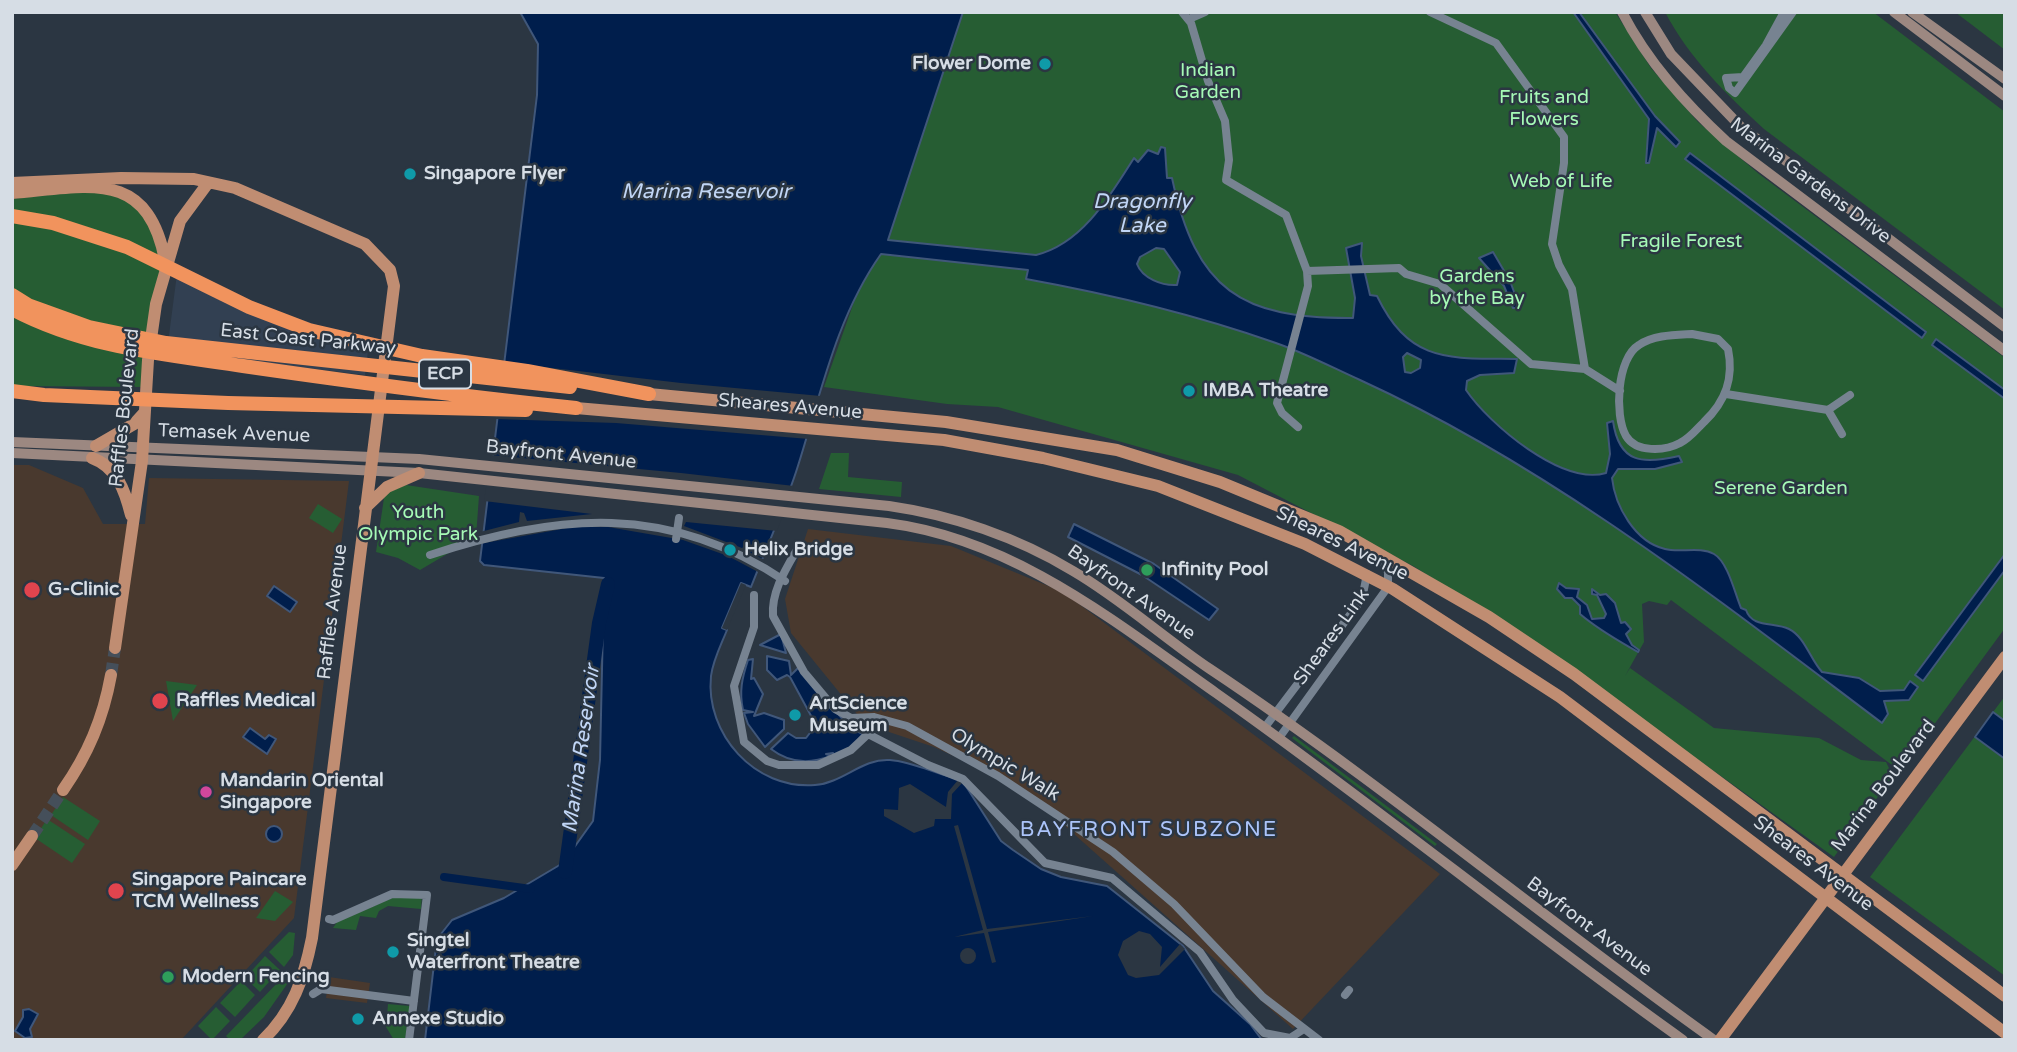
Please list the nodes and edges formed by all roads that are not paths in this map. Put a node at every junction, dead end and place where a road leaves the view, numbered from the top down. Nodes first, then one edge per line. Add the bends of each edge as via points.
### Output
1 (1182, 12) edge
2 (1205, 12) edge
3 (1430, 12) edge
4 (1622, 12) edge
5 (1645, 12) edge
6 (1784, 12) edge
7 (1793, 12) edge
8 (1894, 12) edge
9 (1912, 12) edge
10 (1189, 19) junction
11 (2005, 79) edge
12 (2005, 96) edge
13 (12, 183) edge
14 (208, 183) junction
15 (12, 194) edge
16 (12, 216) edge
17 (166, 266) junction
18 (1307, 271) junction
19 (12, 295) edge
20 (12, 309) edge
21 (2005, 327) edge
22 (2005, 351) edge
23 (1585, 369) junction
24 (12, 391) edge
25 (1620, 391) junction
26 (649, 394) junction
27 (1726, 394) junction
28 (1850, 395) dead end
29 (576, 408) junction
30 (1828, 410) junction
31 (144, 412) junction
32 (1298, 427) dead end
33 (1842, 434) dead end
34 (12, 442) edge
35 (33, 443) junction
36 (94, 452) junction
37 (12, 453) edge
38 (41, 455) junction
39 (143, 455) junction
40 (372, 457) junction
41 (370, 471) junction
42 (419, 473) junction
43 (365, 508) junction
44 (679, 518) dead end
45 (131, 519) junction
46 (676, 535) junction
47 (799, 546) dead end
48 (1377, 551) junction
49 (430, 555) dead end
50 (1367, 574) junction
51 (785, 581) dead end
52 (1388, 587) junction
53 (754, 595) dead end
54 (115, 649) tunnel mouth
55 (2005, 657) edge
56 (111, 675) tunnel mouth
57 (1276, 712) junction
58 (874, 716) junction
59 (1290, 723) junction
60 (1265, 727) junction
61 (868, 734) junction
62 (1279, 738) junction
63 (63, 790) tunnel mouth
64 (32, 836) tunnel mouth
65 (14, 860) edge
66 (1842, 876) junction
67 (1825, 897) junction
68 (329, 919) dead end
69 (313, 994) dead end
70 (2005, 996) edge
71 (414, 1001) junction
72 (1304, 1029) junction
73 (2005, 1033) edge
74 (263, 1040) edge
75 (409, 1040) edge
76 (1319, 1040) edge
77 (1683, 1040) edge
78 (1717, 1040) edge

1 - 10 street
2 - 10 street
3 - 23 street via 1496,43 1564,137 1552,244 1572,289
4 - 22 main road, Marina Gardens Drive via 1655,65 1726,141
5 - 21 main road, Marina Gardens Drive via 1671,54 1740,126
6 - 7 street via 1743,77 1726,78 1735,93
8 - 12 main road
9 - 11 main road
10 - 18 street via 1225,121 1226,180 1286,215
13 - 14 main road, Raffles Avenue via 121,178
14 - 17 main road, Raffles Boulevard via 180,221
14 - 40 main road, Raffles Avenue via 235,188 365,244 390,270 394,286
15 - 17 main road via 82,188 124,192 142,205 155,223
16 - 26 highway via 53,223 127,247 249,307 309,330 409,354
17 - 31 main road, Raffles Boulevard via 153,326
18 - 23 street via 1399,268 1440,284 1531,364
18 - 32 street via 1308,286 1277,408
19 - 26 highway, East Coast Parkway / ECP via 89,327 166,343
20 - 29 highway, East Coast Parkway / ECP via 69,334 128,350 356,384
23 - 25 street
24 - 29 highway via 489,411
25 - 27 street via 1626,436 1633,444 1649,448 1685,440
25 - 27 street via 1626,361 1637,345 1658,337 1692,334 1718,339 1728,349 1731,379
26 - 48 main road, Sheares Avenue via 946,422 1117,450 1314,520
27 - 30 street
28 - 30 street
29 - 50 main road, Sheares Avenue via 944,440 1111,472 1305,544
30 - 33 street
31 - 36 main road
31 - 39 main road, Raffles Boulevard
34 - 35 main road, Temasek Avenue
35 - 36 main road, Temasek Avenue
35 - 38 main road
36 - 38 main road, Temasek Avenue
36 - 39 main road, Temasek Avenue
36 - 45 main road via 115,475
37 - 38 main road, Temasek Avenue
39 - 40 main road, Temasek Avenue
39 - 41 main road, Temasek Avenue
39 - 45 main road, Raffles Boulevard
40 - 41 main road, Raffles Avenue
40 - 57 main road, Bayfront Avenue via 889,506 962,522 1063,565
41 - 42 main road, Bayfront Avenue
41 - 43 main road, Raffles Avenue
42 - 43 main road via 387,486
42 - 60 main road, Bayfront Avenue via 887,523 956,538 1064,586
43 - 74 main road, Raffles Avenue via 312,938 295,998
44 - 46 street
45 - 54 main road, Raffles Boulevard
46 - 49 street via 660,526 526,532
46 - 51 street via 728,548
47 - 58 street, Olympic Walk via 785,570 773,616 804,672 835,709 851,718
48 - 52 street, Sheares Link via 1388,572
48 - 66 main road, Sheares Avenue via 1574,674
50 - 52 main road, Sheares Avenue
50 - 57 street, Sheares Link via 1362,599
52 - 59 street, Sheares Link
52 - 67 main road, Sheares Avenue via 1560,697
53 - 61 street via 754,627 734,686 744,742 767,761 796,767 818,765
55 - 66 main road, Marina Boulevard
56 - 63 main road via 99,726
57 - 59 main road, Bayfront Avenue
57 - 60 street, Sheares Link
58 - 61 street
58 - 72 street, Olympic Walk via 907,726 998,776 1113,852 1174,904 1263,997
59 - 62 street, Sheares Link
59 - 78 main road, Bayfront Avenue via 1627,978
60 - 62 main road, Bayfront Avenue
61 - 72 street, Olympic Walk via 962,779 1045,863 1112,878 1200,951 1233,1000 1264,1033 1290,1038
62 - 77 main road, Bayfront Avenue
64 - 65 main road
66 - 67 main road, Marina Boulevard
66 - 70 main road, Sheares Avenue
67 - 73 main road, Sheares Avenue
67 - 78 main road, Marina Boulevard
68 - 71 street via 392,894 427,895
69 - 71 street via 321,989
71 - 75 street
72 - 76 street, Olympic Walk

